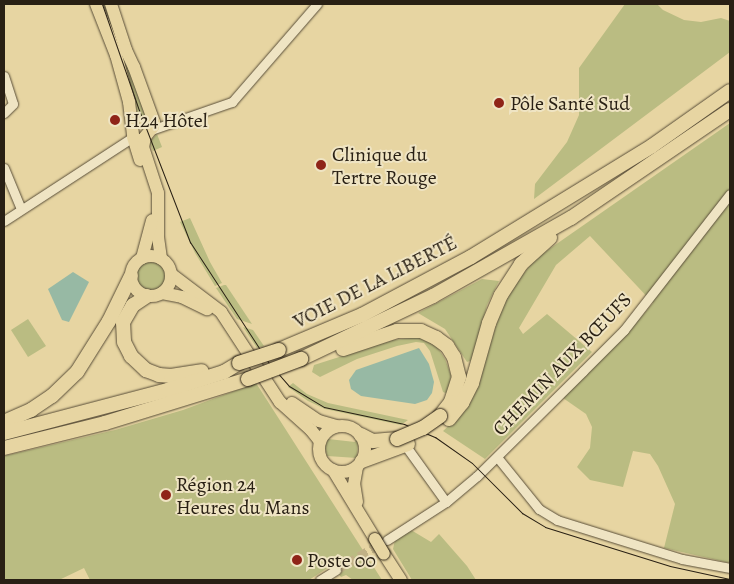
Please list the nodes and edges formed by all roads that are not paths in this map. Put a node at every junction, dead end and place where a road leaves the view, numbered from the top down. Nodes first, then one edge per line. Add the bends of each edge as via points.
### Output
1 (96, 4) edge
2 (111, 4) edge
3 (317, 4) edge
4 (4, 76) edge
5 (730, 91) edge
6 (129, 102) junction
7 (730, 110) edge
8 (4, 113) edge
9 (152, 124) junction
10 (133, 137) junction
11 (142, 153) junction
12 (106, 155) junction
13 (4, 168) edge
14 (730, 194) edge
15 (21, 209) junction
16 (571, 218) junction
17 (4, 221) edge
18 (142, 258) junction
19 (161, 259) junction
20 (171, 274) junction
21 (131, 276) junction
22 (162, 293) junction
23 (147, 296) junction
24 (234, 333) junction
25 (302, 359) junction
26 (239, 363) junction
27 (272, 388) junction
28 (444, 418) junction
29 (4, 422) edge
30 (337, 426) junction
31 (4, 433) edge
32 (361, 435) junction
33 (320, 441) junction
34 (404, 443) junction
35 (4, 448) edge
36 (497, 457) junction
37 (359, 464) junction
38 (333, 470) junction
39 (446, 502) junction
40 (358, 510) junction
41 (381, 539) junction
42 (730, 568) edge
43 (336, 570) tunnel mouth
44 (320, 580) edge
45 (401, 580) edge

1 - 6 main road via 116,55
2 - 9 main road
3 - 9 street via 232,102 170,124
4 - 8 street via 13,104
5 - 26 highway, VOIE DE LA LIBERTÉ, bridge via 652,146 471,257 362,315
6 - 9 main road via 146,130
6 - 10 main road
7 - 16 highway, VOIE DE LA LIBERTÉ
9 - 11 main road via 144,137
10 - 11 main road
10 - 12 street
11 - 12 street via 128,150
11 - 18 main road via 153,218
11 - 19 main road via 158,193
12 - 15 street
13 - 15 street
14 - 36 street, CHEMIN AUX BŒUFS via 624,330
15 - 17 street
16 - 25 highway, VOIE DE LA LIBERTÉ via 433,296
16 - 28 highway via 521,264 506,286 490,318 472,383 462,403
18 - 19 main road via 152,256
18 - 21 main road via 133,267
19 - 20 main road
20 - 22 main road
20 - 24 main road via 213,304
21 - 23 main road via 136,290
21 - 29 highway via 109,321 77,372 52,396
22 - 23 main road
22 - 24 main road via 203,306
23 - 26 highway via 132,305 123,322 122,334 127,349 140,365 153,373 171,376
24 - 27 main road
25 - 28 highway via 325,356 397,331 421,331 431,335 450,352 458,370 455,394
25 - 35 highway, VOIE DE LA LIBERTÉ, bridge via 105,423
26 - 31 highway, VOIE DE LA LIBERTÉ via 224,372 168,390
27 - 30 main road via 319,422
27 - 33 main road via 280,402
28 - 34 highway via 426,436
30 - 32 main road via 350,427
30 - 33 main road via 326,431
32 - 34 highway via 373,440
32 - 37 main road via 365,448
33 - 38 main road via 321,458
34 - 37 highway
34 - 39 street
36 - 39 street, CHEMIN AUX BŒUFS
36 - 42 street via 539,509 557,520 682,558
37 - 38 main road via 345,472
37 - 40 main road via 354,487
38 - 40 main road
39 - 41 street, CHEMIN AUX BŒUFS
40 - 41 main road
41 - 45 main road, bridge via 384,554
43 - 44 street

